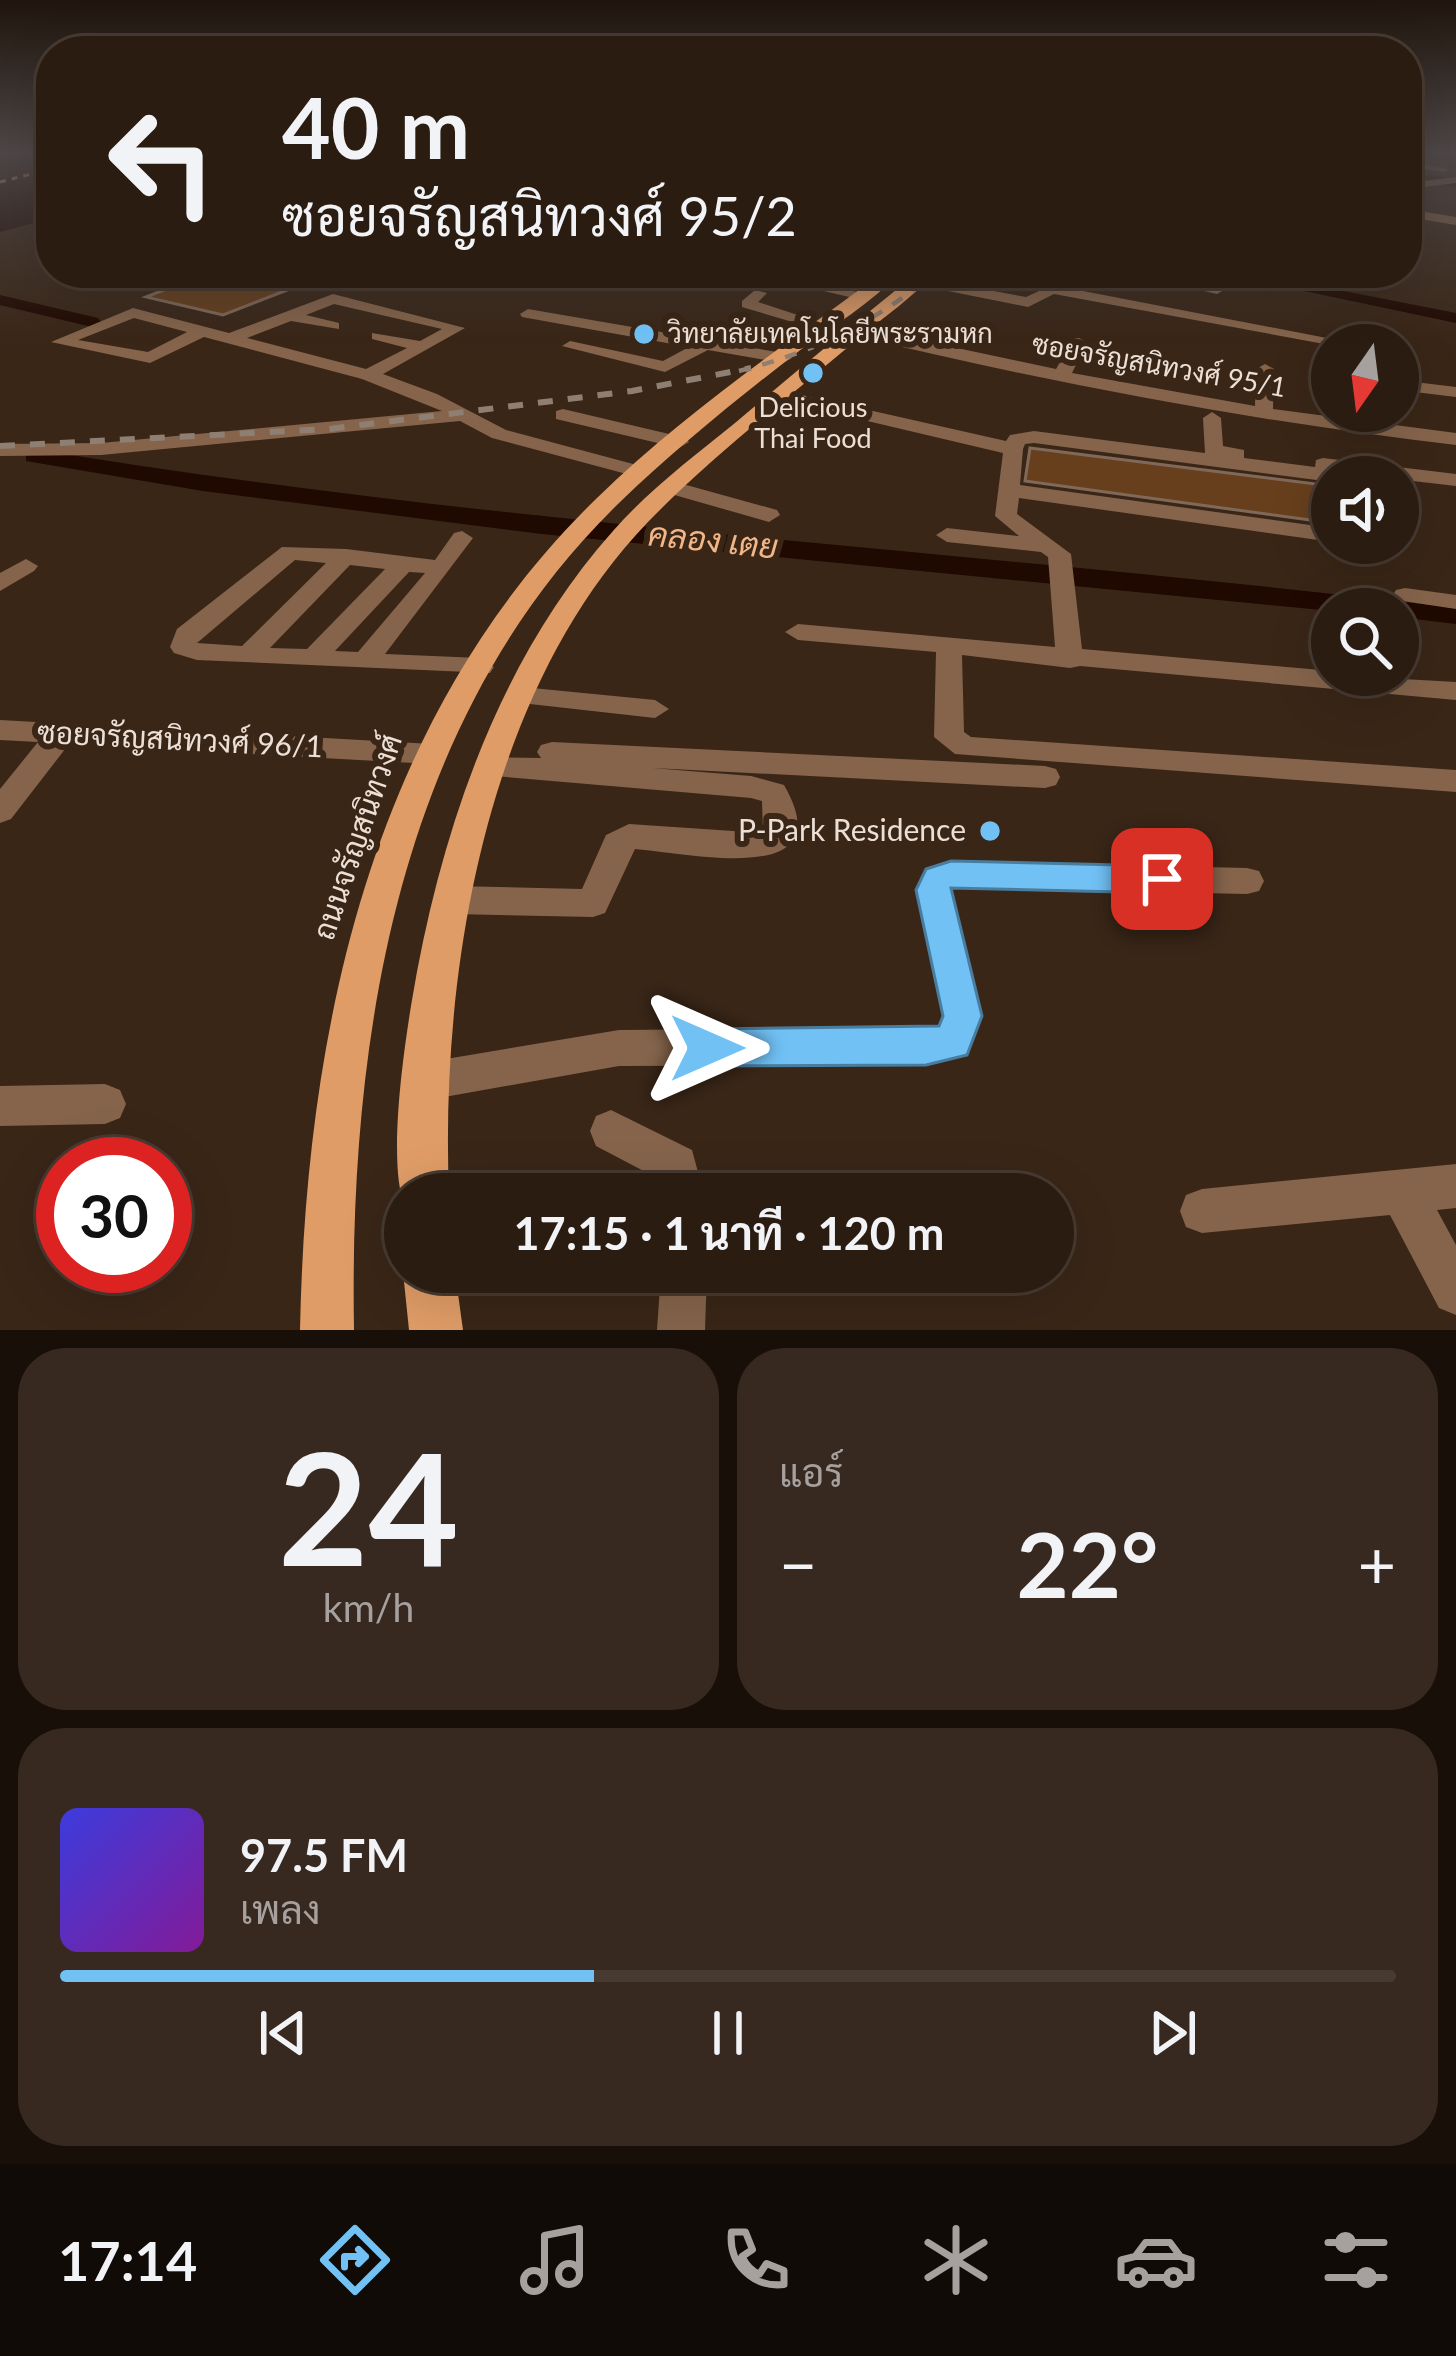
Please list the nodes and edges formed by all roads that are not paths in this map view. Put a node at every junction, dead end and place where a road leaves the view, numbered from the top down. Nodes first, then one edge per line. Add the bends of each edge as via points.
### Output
1 (1426, 216) edge
2 (1456, 221) edge
3 (826, 288) edge
4 (872, 288) edge
5 (908, 288) edge
6 (969, 288) edge
7 (1207, 288) edge
8 (1052, 289) joint
9 (1217, 290) dead end
10 (855, 301) junction
11 (892, 301) junction
12 (528, 314) dead end
13 (288, 315) junction
14 (333, 326) dead end
15 (824, 326) junction
16 (854, 331) junction
17 (198, 333) junction
18 (378, 336) dead end
19 (1311, 337) edge
20 (229, 339) junction
21 (1079, 343) dead end
22 (570, 346) dead end
23 (703, 346) junction
24 (424, 347) junction
25 (150, 358) junction
26 (783, 358) junction
27 (1265, 369) dead end
28 (121, 374) dead end
29 (368, 375) junction
30 (1061, 376) junction
31 (1419, 388) edge
32 (1456, 392) edge
33 (780, 395) junction
34 (440, 404) junction
35 (1210, 411) junction
36 (1264, 413) junction
37 (563, 415) dead end
38 (460, 416) junction
39 (0, 433) edge
40 (679, 442) junction
41 (1456, 443) edge
42 (1012, 449) junction
43 (0, 450) edge
44 (641, 472) junction
45 (1311, 473) edge
46 (1456, 480) edge
47 (672, 488) junction
48 (1008, 490) junction
49 (770, 515) dead end
50 (1311, 532) edge
51 (947, 535) dead end
52 (462, 538) dead end
53 (346, 556) junction
54 (404, 563) junction
55 (1058, 564) junction
56 (26, 566) dead end
57 (442, 568) junction
58 (0, 584) edge
59 (1419, 597) edge
60 (1456, 602) edge
61 (798, 632) dead end
62 (949, 648) junction
63 (248, 655) junction
64 (314, 658) junction
65 (1070, 659) junction
66 (365, 661) junction
67 (480, 667) junction
68 (1456, 691) edge
69 (523, 696) junction
70 (655, 709) dead end
71 (0, 730) edge
72 (61, 734) junction
73 (432, 754) junction
74 (497, 757) junction
75 (1045, 777) dead end
76 (1456, 781) edge
77 (0, 811) edge
78 (1247, 881) dead end
79 (452, 900) junction
80 (422, 1082) junction
81 (106, 1104) dead end
82 (0, 1106) edge
83 (611, 1131) dead end
84 (424, 1173) edge
85 (678, 1173) edge
86 (1456, 1186) edge
87 (1400, 1190) junction
88 (1202, 1211) dead end
89 (1456, 1291) edge
90 (432, 1293) edge
91 (683, 1293) edge
92 (327, 1330) edge
93 (436, 1330) edge
94 (681, 1330) edge

1 - 2 street
3 - 10 street
4 - 10 main road, ถนนจรัญสนิทวงศ์
5 - 11 main road
6 - 8 street via 1028,302
7 - 9 street
8 - 19 street
10 - 11 main road
10 - 15 main road, ถนนจรัญสนิทวงศ์
10 - 15 street via 766,288 747,304
11 - 16 main road
12 - 23 street
13 - 14 street
13 - 20 street
13 - 24 street via 334,299 457,328
15 - 26 main road, ถนนจรัญสนิทวงศ์
16 - 30 street, ซอยจรัญสนิทวงศ์ 95/1
16 - 33 main road
17 - 20 street
17 - 25 street
17 - 25 street via 133,313 59,342
18 - 24 street
20 - 29 street
21 - 30 street
22 - 23 street via 665,367
23 - 26 street
24 - 29 street
25 - 28 street
26 - 40 main road, ถนนจรัญสนิทวงศ์
27 - 36 street
29 - 34 street
30 - 35 street, ซอยจรัญสนิทวงศ์ 95/1
31 - 32 street
33 - 42 street
33 - 47 main road
34 - 38 street
34 - 39 street via 115,432
35 - 36 street, ซอยจรัญสนิทวงศ์ 95/1
35 - 41 street
35 - 46 street via 1214,450
36 - 41 street, ซอยจรัญสนิทวงศ์ 95/1
37 - 40 street
38 - 43 street via 100,449
38 - 44 street
40 - 44 main road, ถนนจรัญสนิทวงศ์
42 - 45 street via 1015,440 1034,437
42 - 48 street
44 - 67 main road, ถนนจรัญสนิทวงศ์ via 569,540
47 - 49 street
47 - 69 main road via 624,534 555,630
48 - 50 street
48 - 55 street via 1007,519
51 - 55 street
52 - 57 street
53 - 54 street
53 - 63 street
53 - 63 street via 290,552 186,635 183,647
54 - 57 street
54 - 64 street
55 - 65 street
56 - 58 street
57 - 66 street
59 - 60 street
61 - 62 street
62 - 65 street
62 - 76 street via 949,737 965,747
63 - 64 street
64 - 66 street
65 - 68 street
66 - 67 street
67 - 73 main road, ถนนจรัญสนิทวงศ์
69 - 70 street
69 - 74 main road
71 - 72 street, ซอยจรัญสนิทวงศ์ 96/1
72 - 73 street, ซอยจรัญสนิทวงศ์ 96/1
72 - 77 street
73 - 92 main road, ถนนจรัญสนิทวงศ์ via 362,962 333,1100
74 - 75 street
74 - 79 main road
74 - 79 street via 773,793 781,808 778,839 768,846 629,836 593,903
78 - 80 street via 938,879 933,890 962,1016 952,1042 619,1048
79 - 80 main road
80 - 84 main road
81 - 82 street
83 - 85 street via 677,1165
86 - 87 street
87 - 88 street
87 - 89 street
90 - 93 main road
91 - 94 street

